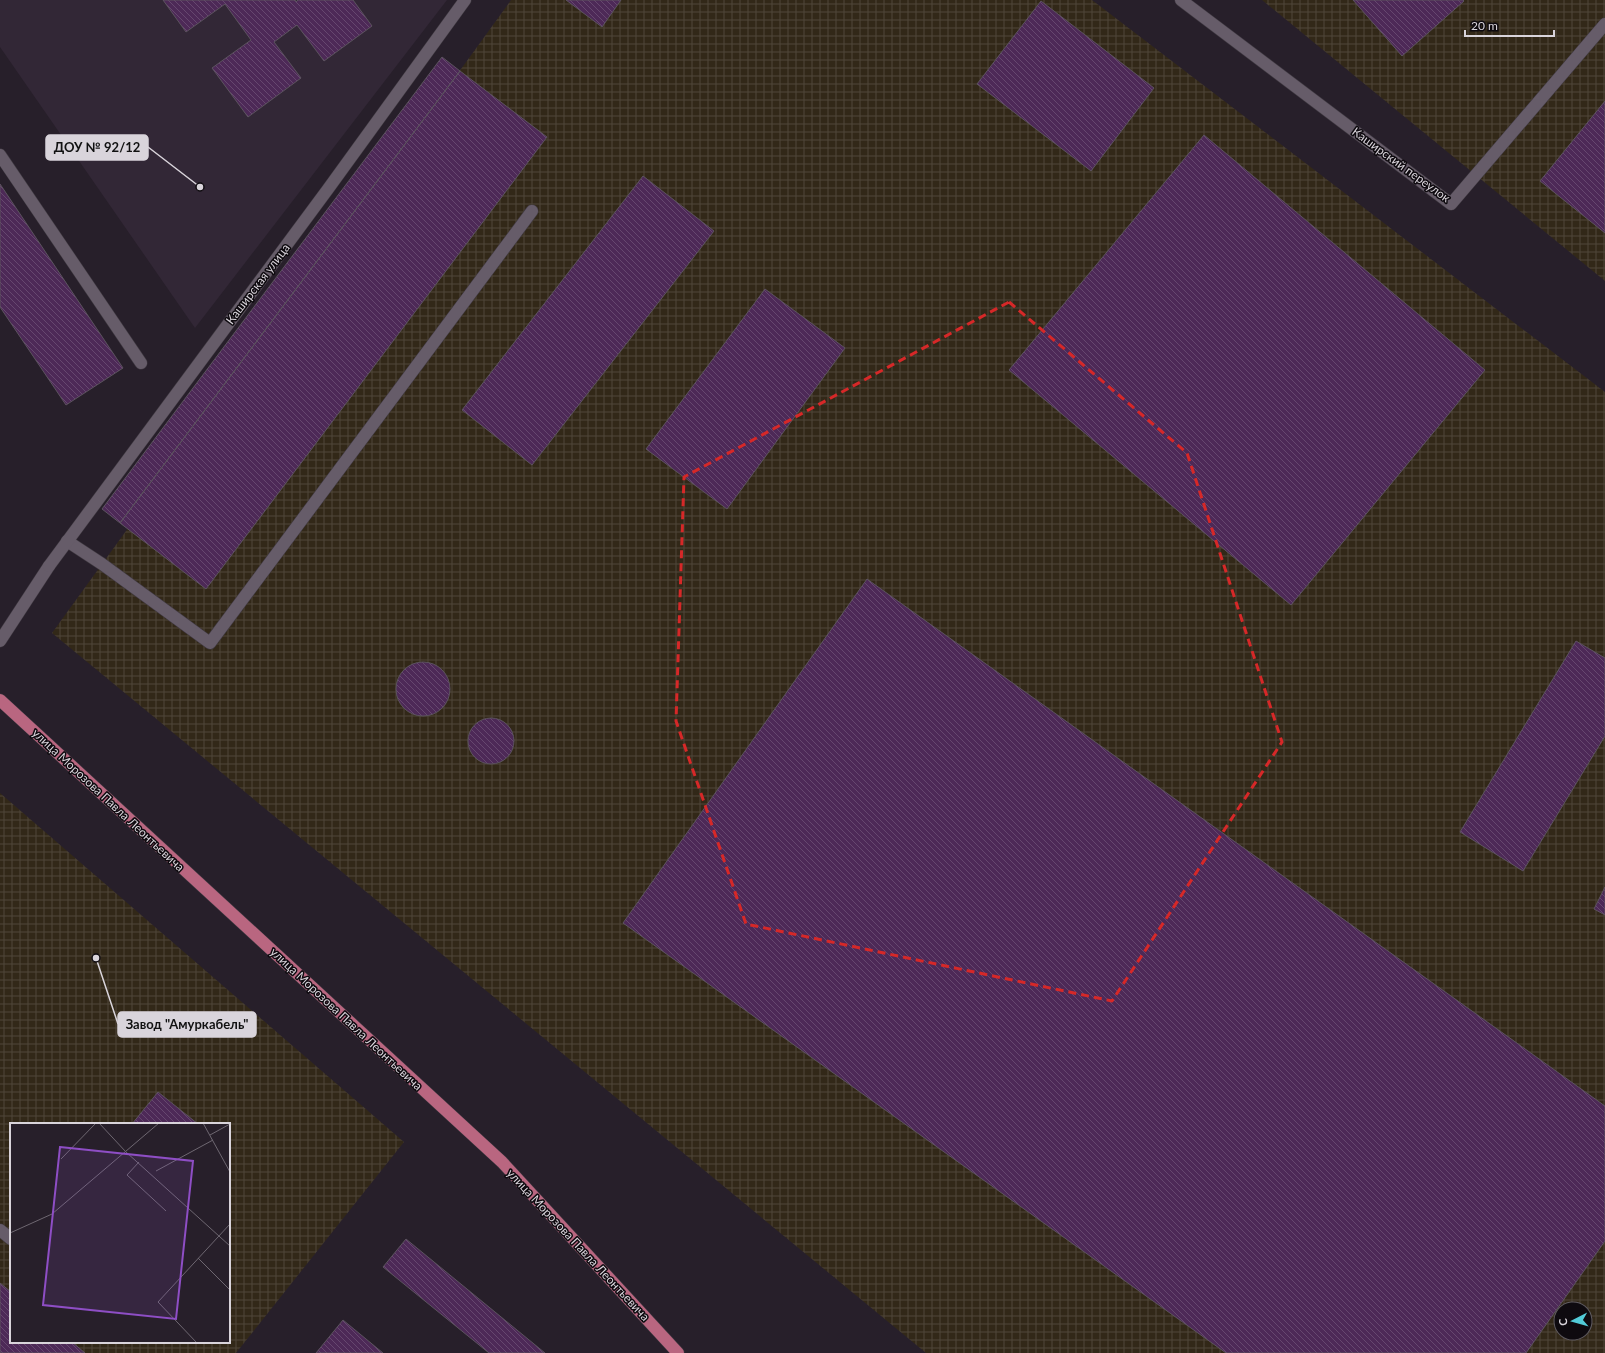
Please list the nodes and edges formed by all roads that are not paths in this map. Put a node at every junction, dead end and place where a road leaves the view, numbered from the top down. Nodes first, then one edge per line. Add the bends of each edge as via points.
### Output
1 (465, 0) edge
2 (1182, 0) edge
3 (1605, 24) edge
4 (0, 156) edge
5 (532, 211) dead end
6 (142, 363) dead end
7 (67, 541) junction
8 (0, 641) edge
9 (0, 700) edge
10 (0, 1230) edge
11 (10, 1238) edge
12 (678, 1353) edge

1 - 7 street, Каширская улица
2 - 3 street, Каширский переулок via 1451,204
4 - 6 street
5 - 7 street via 210,643
7 - 8 street, Каширская улица
9 - 12 main road, улица Морозова Павла Леонтьевича via 502,1162
10 - 11 street

